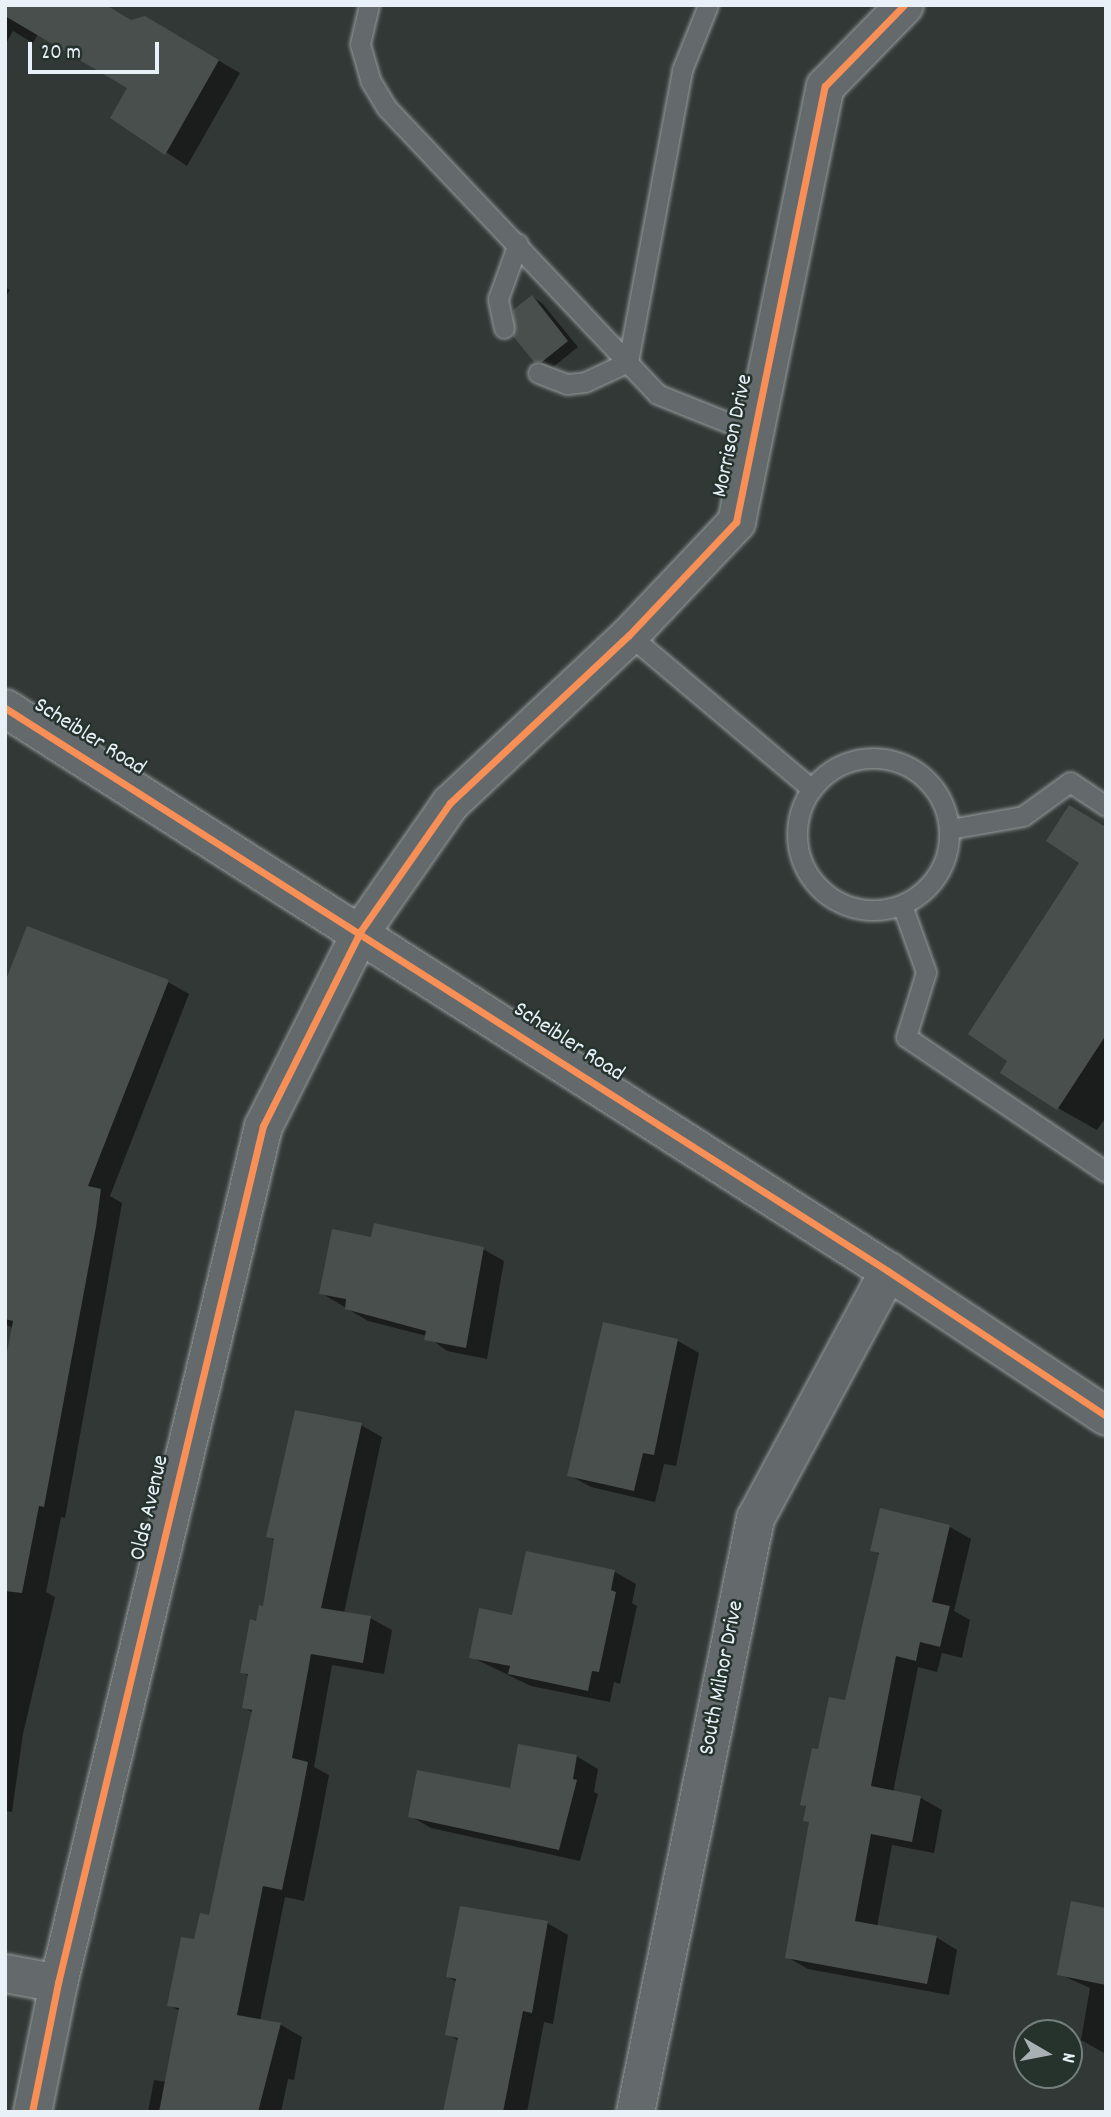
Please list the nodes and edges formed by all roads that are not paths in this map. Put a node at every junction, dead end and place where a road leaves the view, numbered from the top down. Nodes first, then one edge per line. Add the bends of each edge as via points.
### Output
1 (369, 5) edge
2 (708, 5) edge
3 (904, 5) edge
4 (518, 243) junction
5 (504, 328) dead end
6 (628, 362) junction
7 (538, 373) dead end
8 (754, 433) junction
9 (629, 635) junction
10 (5, 708) edge
11 (811, 788) junction
12 (1106, 806) edge
13 (950, 829) junction
14 (902, 905) junction
15 (360, 932) junction
16 (1106, 1172) edge
17 (888, 1271) junction
18 (1106, 1416) edge
19 (5, 1973) edge
20 (58, 1983) junction
21 (32, 2112) edge
22 (635, 2112) edge

1 - 4 lane via 360,44 370,80 387,107
2 - 6 lane via 682,70
3 - 8 street, Morrison Drive via 825,86
4 - 5 lane via 498,299
4 - 6 lane
6 - 7 lane via 586,382 566,384
6 - 8 lane via 657,394
8 - 9 street, Morrison Drive via 736,522
9 - 11 lane
9 - 15 street, Morrison Drive via 450,803
10 - 15 street, Scheibler Road
11 - 13 lane via 849,761 895,760 933,786 945,806
11 - 14 lane via 796,835 801,860 813,881 831,898 853,908 878,910
12 - 13 lane via 1070,782 1023,816
13 - 14 lane via 938,874 923,893
14 - 16 lane via 926,972 906,1037
15 - 17 street, Scheibler Road
15 - 20 street, Olds Avenue via 263,1126
17 - 18 street, Scheibler Road
17 - 22 street, South Milnor Drive via 755,1518
19 - 20 street
20 - 21 street, Olds Avenue

